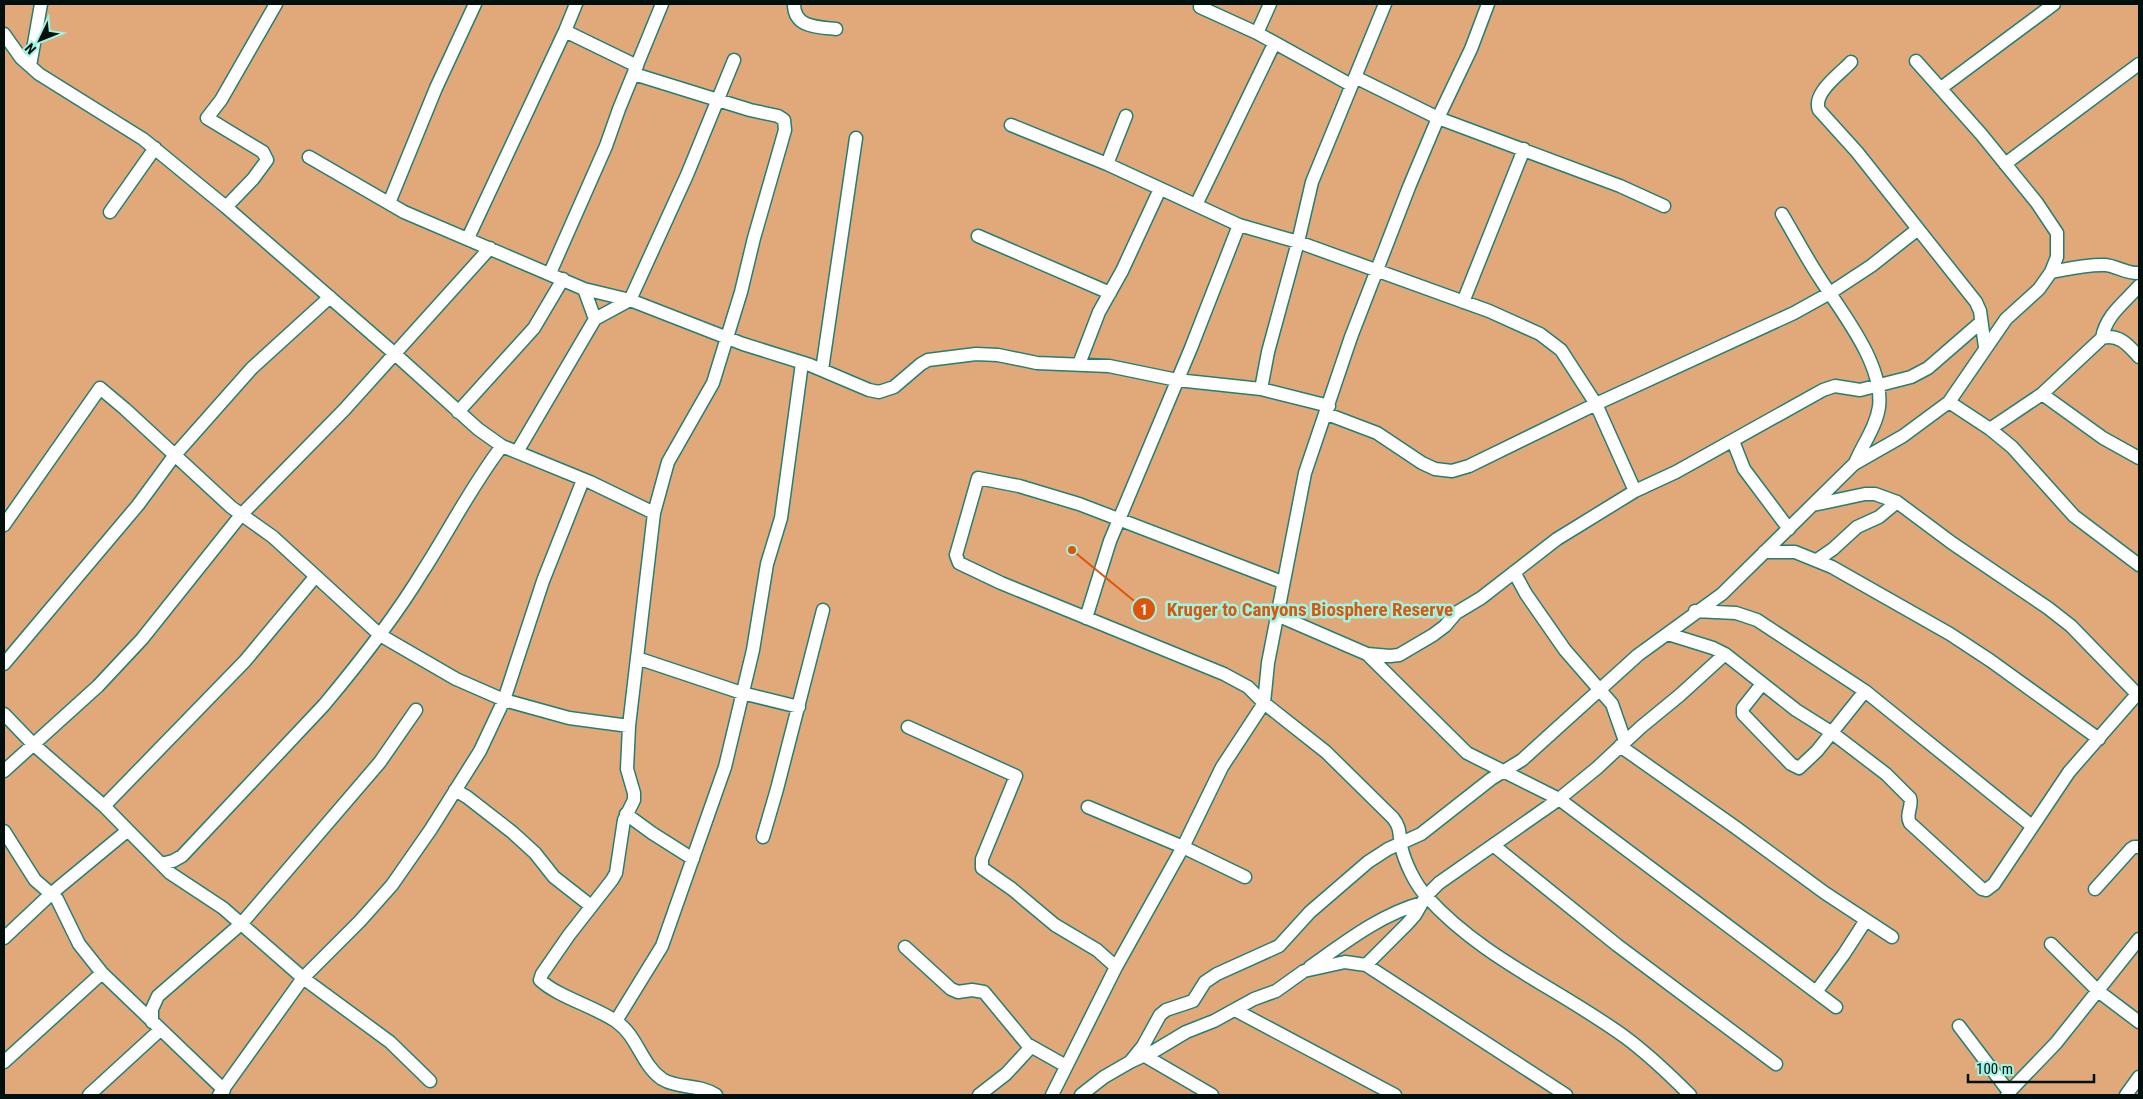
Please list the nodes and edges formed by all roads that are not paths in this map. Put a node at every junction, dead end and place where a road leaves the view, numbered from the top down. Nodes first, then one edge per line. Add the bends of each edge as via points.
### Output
1 (41, 4) edge
2 (276, 4) edge
3 (472, 4) edge
4 (576, 4) edge
5 (662, 4) edge
6 (794, 4) edge
7 (1270, 4) edge
8 (1385, 4) edge
9 (1488, 4) edge
10 (2054, 4) edge
11 (1200, 7) dead end
12 (836, 30) dead end
13 (566, 31) junction
14 (1257, 33) junction
15 (4, 34) edge
16 (1274, 44) junction
17 (734, 60) dead end
18 (1916, 61) dead end
19 (1851, 62) dead end
20 (2139, 64) edge
21 (30, 66) junction
22 (635, 70) junction
23 (1353, 81) junction
24 (1940, 88) junction
25 (718, 100) junction
26 (1126, 116) dead end
27 (1438, 118) junction
28 (1010, 125) dead end
29 (856, 138) dead end
30 (154, 148) junction
31 (1524, 149) junction
32 (309, 157) dead end
33 (1107, 164) junction
34 (2005, 164) junction
35 (1160, 189) junction
36 (389, 204) junction
37 (1196, 204) junction
38 (1664, 206) dead end
39 (226, 207) junction
40 (110, 212) dead end
41 (1782, 214) dead end
42 (1239, 225) junction
43 (1918, 229) junction
44 (978, 236) dead end
45 (468, 238) junction
46 (1298, 242) junction
47 (490, 248) junction
48 (1376, 270) junction
49 (2051, 272) junction
50 (550, 273) junction
51 (2139, 273) edge
52 (563, 279) junction
53 (2139, 286) edge
54 (584, 288) junction
55 (1110, 293) junction
56 (1830, 293) junction
57 (330, 297) junction
58 (630, 300) junction
59 (1462, 302) junction
60 (595, 319) junction
61 (1981, 322) junction
62 (727, 338) junction
63 (2102, 338) junction
64 (1985, 347) junction
65 (395, 354) junction
66 (2139, 357) edge
67 (802, 363) junction
68 (1079, 364) junction
69 (822, 370) junction
70 (1177, 380) junction
71 (1879, 386) junction
72 (1261, 389) junction
73 (2042, 394) junction
74 (1949, 402) junction
75 (1596, 404) junction
76 (1328, 410) junction
77 (458, 412) junction
78 (1990, 429) junction
79 (1733, 441) junction
80 (502, 446) junction
81 (517, 452) junction
82 (174, 456) junction
83 (2139, 458) edge
84 (1854, 464) junction
85 (583, 480) junction
86 (1635, 491) junction
87 (1897, 502) junction
88 (1813, 505) junction
89 (654, 513) junction
90 (241, 515) junction
91 (1119, 520) junction
92 (4, 525) edge
93 (1789, 529) junction
94 (1764, 552) junction
95 (1817, 560) junction
96 (2139, 565) edge
97 (1514, 572) junction
98 (315, 577) junction
99 (1282, 582) junction
100 (823, 610) dead end
101 (1695, 612) junction
102 (1277, 615) junction
103 (1086, 618) junction
104 (1668, 634) junction
105 (380, 635) junction
106 (1367, 654) junction
107 (1725, 654) junction
108 (637, 658) junction
109 (4, 664) edge
110 (1762, 684) junction
111 (1599, 688) junction
112 (1865, 691) junction
113 (742, 693) junction
114 (2138, 693) edge
115 (504, 700) junction
116 (1264, 703) junction
117 (799, 707) junction
118 (416, 710) dead end
119 (4, 714) edge
120 (629, 726) junction
121 (908, 727) dead end
122 (1831, 732) junction
123 (2098, 739) junction
124 (34, 744) junction
125 (1622, 744) junction
126 (1505, 770) junction
127 (4, 771) edge
128 (455, 790) junction
129 (1559, 799) junction
130 (104, 806) junction
131 (1088, 807) dead end
132 (626, 814) junction
133 (2032, 826) junction
134 (4, 831) edge
135 (127, 831) junction
136 (763, 837) dead end
137 (1401, 845) junction
138 (1494, 845) junction
139 (1183, 847) junction
140 (2139, 847) edge
141 (182, 856) junction
142 (693, 859) junction
143 (161, 864) junction
144 (1245, 877) dead end
145 (190, 887) junction
146 (2095, 890) dead end
147 (52, 893) junction
148 (1424, 900) junction
149 (591, 906) junction
150 (1866, 920) junction
151 (242, 923) junction
152 (1892, 937) dead end
153 (4, 938) edge
154 (2139, 939) edge
155 (2051, 944) dead end
156 (905, 947) dead end
157 (1366, 965) junction
158 (1116, 967) junction
159 (1304, 971) junction
160 (102, 973) junction
161 (303, 978) junction
162 (2098, 991) junction
163 (1816, 992) junction
164 (1836, 1007) dead end
165 (1235, 1010) junction
166 (616, 1021) junction
167 (2139, 1022) edge
168 (156, 1026) junction
169 (1959, 1026) dead end
170 (1031, 1047) junction
171 (1145, 1056) junction
172 (4, 1062) edge
173 (1130, 1062) junction
174 (1776, 1064) dead end
175 (1066, 1066) junction
176 (2139, 1077) edge
177 (430, 1081) dead end
178 (221, 1093) edge
179 (2008, 1094) edge
180 (88, 1095) edge
181 (716, 1095) edge
182 (979, 1095) edge
183 (1052, 1095) edge
184 (1081, 1095) edge
185 (1212, 1095) edge
186 (1395, 1095) edge
187 (1566, 1095) edge
188 (1690, 1095) edge
189 (2126, 1095) edge

1 - 21 street
2 - 39 street via 221,100 207,118 263,152 267,160
3 - 36 street
4 - 13 street
5 - 22 street
6 - 12 street via 796,16 804,24
7 - 14 street
8 - 23 street
9 - 27 street via 1471,49
10 - 24 street
11 - 14 street
13 - 22 street
13 - 45 street
14 - 16 street
15 - 21 street
16 - 23 street
16 - 37 street
17 - 25 street
18 - 24 street
19 - 43 street via 1821,94 1817,106
20 - 34 street
21 - 30 street
22 - 25 street
22 - 50 street via 606,146
23 - 27 street
23 - 46 street via 1312,182
24 - 34 street
25 - 58 street
25 - 62 street via 778,116 786,124
26 - 33 street
27 - 31 street
27 - 48 street
28 - 33 street
29 - 69 street
30 - 39 street
30 - 40 street
31 - 38 street
31 - 59 street
32 - 36 street
33 - 35 street
34 - 49 street via 2057,233 2057,257
35 - 37 street
35 - 55 street
36 - 45 street
37 - 42 street
39 - 57 street
41 - 56 street
42 - 46 street
42 - 70 street
43 - 56 street
43 - 61 street via 1976,302
44 - 55 street
45 - 47 street
46 - 48 street
46 - 72 street via 1272,333
47 - 50 street
47 - 65 street
48 - 59 street
48 - 76 street
49 - 51 street via 2106,265
49 - 64 street via 2039,289 2006,319
50 - 52 street
52 - 54 street
52 - 77 street via 534,328
53 - 63 street via 2111,314
54 - 58 street
54 - 60 street
55 - 68 street
56 - 71 street via 1873,366
56 - 75 street via 1794,313
57 - 65 street
57 - 82 street via 252,368
58 - 60 street
58 - 62 street
59 - 75 street via 1489,311 1553,342
60 - 81 street
61 - 64 street
61 - 71 street via 1919,374
62 - 67 street
62 - 89 street via 713,383 668,462
63 - 66 street via 2119,339
63 - 73 street
64 - 74 street
65 - 77 street
65 - 90 street
67 - 69 street
67 - 113 street via 780,518
68 - 69 street via 1037,363 976,354 936,358 920,364 894,387 880,392 857,386
68 - 70 street via 1109,366
70 - 72 street
70 - 91 street
71 - 79 street via 1860,390 1830,387
71 - 84 street via 1876,419
72 - 76 street
73 - 78 street
73 - 83 street via 2103,438
74 - 78 street
74 - 84 street via 1903,436
75 - 76 street via 1469,466 1444,472 1422,463 1377,432
75 - 86 street
76 - 99 street via 1305,473
77 - 80 street
78 - 96 street via 2012,447 2074,516
79 - 86 street
79 - 93 street via 1744,469
80 - 81 street
80 - 105 street
81 - 85 street
82 - 90 street
82 - 92 street via 100,388
82 - 109 street via 138,505
84 - 88 street
85 - 89 street
85 - 115 street via 543,581
86 - 97 street via 1557,538
87 - 88 street via 1865,494
87 - 95 street via 1879,517 1857,527
87 - 114 street via 2071,626
88 - 93 street
89 - 108 street
90 - 98 street via 260,526
90 - 124 street via 142,639 98,686
91 - 99 street
91 - 103 street
91 - 103 street via 1055,496 978,478 956,559 1001,583
93 - 94 street
94 - 95 street via 1789,551
94 - 101 street via 1722,594
95 - 123 street via 1950,634
97 - 106 street via 1456,613 1433,635 1407,651 1390,656
97 - 111 street via 1565,650
98 - 105 street
98 - 130 street via 245,661
99 - 102 street
100 - 117 street
101 - 104 street
101 - 112 street via 1746,615
102 - 106 street
102 - 116 street
103 - 116 street via 1224,674 1248,687
104 - 107 street
104 - 111 street
105 - 115 street via 456,679
105 - 141 street via 324,705
106 - 126 street via 1460,747 1479,760
107 - 110 street
107 - 125 street
108 - 113 street
108 - 120 street
110 - 122 street
110 - 122 street via 1743,708 1743,714 1791,764 1801,767
111 - 125 street via 1612,704
111 - 126 street via 1534,750
112 - 122 street
112 - 133 street
113 - 117 street
113 - 142 street via 725,767
114 - 123 street
115 - 120 street via 569,718
115 - 128 street via 480,751
116 - 137 street via 1326,752 1383,806 1398,824
116 - 139 street via 1222,767
117 - 136 street
118 - 151 street via 380,762
119 - 124 street
120 - 132 street via 627,769 634,800
121 - 158 street via 1016,776 982,859 982,868
122 - 133 street via 1908,794 1911,801 1907,813 1910,823 1982,889 1988,890 1994,884
123 - 133 street via 2073,767
124 - 127 street
124 - 130 street
125 - 129 street
125 - 150 street
126 - 129 street
126 - 137 street via 1421,834
128 - 149 street via 512,832 554,877
128 - 161 street via 392,885
129 - 138 street
129 - 163 street
130 - 135 street
131 - 139 street
132 - 142 street
132 - 149 street via 616,873
134 - 147 street via 35,880
135 - 143 street
135 - 147 street
137 - 148 street
137 - 173 street via 1368,862 1310,912 1279,946 1217,974 1206,982 1193,1001 1166,1010
138 - 148 street via 1451,874
138 - 174 street via 1617,945
139 - 144 street
139 - 158 street
140 - 146 street via 2131,849
141 - 143 street
141 - 145 street via 182,869
142 - 166 street via 662,946
143 - 145 street
145 - 151 street
147 - 153 street
147 - 160 street via 79,944
148 - 157 street via 1407,924
148 - 159 street via 1380,921
148 - 188 street via 1502,960 1624,1037
149 - 166 street via 540,980
150 - 152 street
150 - 163 street
151 - 161 street
151 - 168 street via 158,996 152,1009
154 - 162 street
155 - 162 street
156 - 170 street via 951,989 984,992
157 - 159 street via 1345,962
157 - 187 street
158 - 175 street
159 - 165 street via 1276,991
160 - 168 street
160 - 172 street
161 - 177 street via 390,1042
161 - 178 street
162 - 167 street
162 - 179 street via 2056,1043
163 - 164 street
165 - 171 street via 1186,1032
165 - 186 street
166 - 181 street via 634,1040 648,1066 663,1079
168 - 178 street
168 - 180 street
169 - 179 street
170 - 175 street
170 - 182 street via 996,1084
171 - 173 street
171 - 185 street
173 - 184 street
175 - 183 street
176 - 189 street

